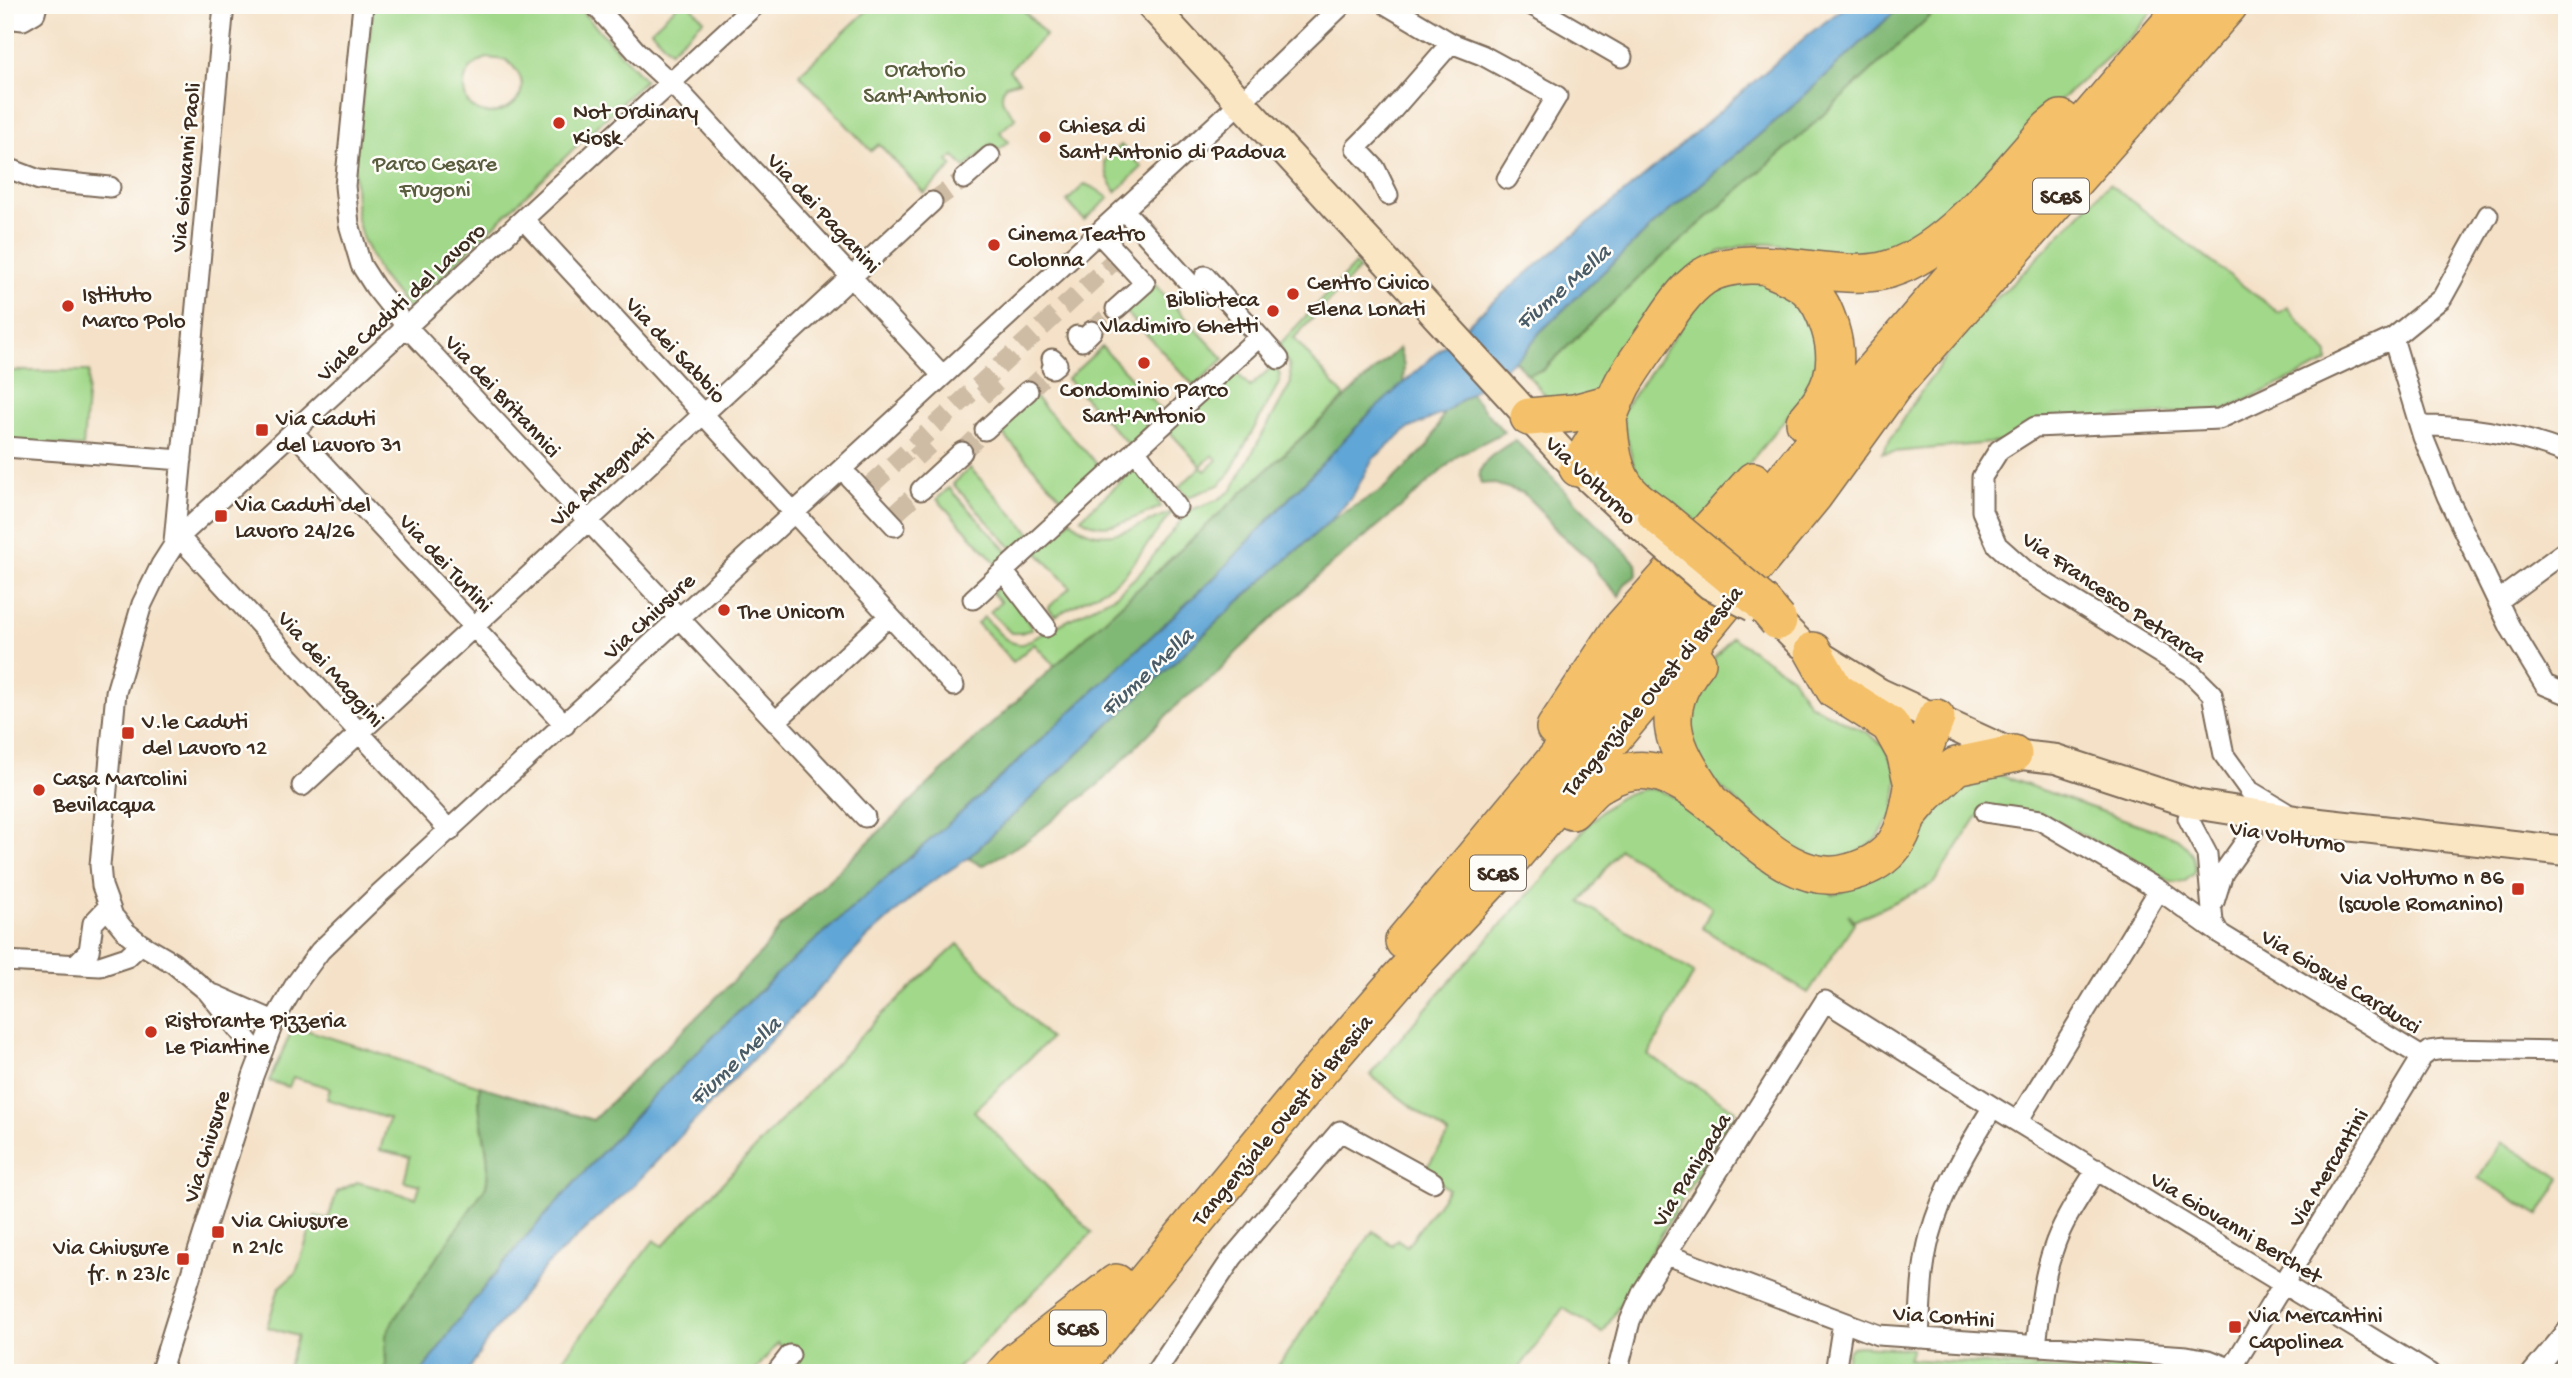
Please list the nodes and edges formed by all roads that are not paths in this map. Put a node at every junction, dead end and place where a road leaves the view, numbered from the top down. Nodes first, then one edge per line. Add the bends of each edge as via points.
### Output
1 (37, 5) edge
2 (224, 5) edge
3 (363, 5) edge
4 (595, 5) edge
5 (755, 5) edge
6 (1151, 5) edge
7 (1342, 5) edge
8 (1387, 5) edge
9 (1532, 5) edge
10 (2186, 5) edge
11 (2229, 5) edge
12 (5, 18) edge
13 (1451, 43) junction
14 (2148, 52) junction
15 (1622, 57) dead end
16 (670, 83) junction
17 (1241, 101) junction
18 (990, 156) dead end
19 (5, 167) edge
20 (964, 179) tunnel mouth
21 (1507, 179) dead end
22 (110, 187) dead end
23 (1388, 195) dead end
24 (932, 201) tunnel mouth
25 (2488, 215) dead end
26 (1131, 218) dead end
27 (524, 220) junction
28 (1114, 251) dead end
29 (1768, 267) junction
30 (851, 277) junction
31 (1116, 309) tunnel mouth
32 (407, 327) junction
33 (1259, 337) junction
34 (2393, 338) junction
35 (1279, 359) dead end
36 (942, 375) junction
37 (1893, 386) junction
38 (1028, 391) tunnel mouth
39 (1610, 403) junction
40 (704, 414) junction
41 (1527, 415) junction
42 (2421, 426) junction
43 (985, 430) tunnel mouth
44 (293, 432) junction
45 (5, 447) edge
46 (1135, 450) junction
47 (962, 452) tunnel mouth
48 (2567, 453) edge
49 (182, 460) junction
50 (1572, 462) junction
51 (862, 485) dead end
52 (921, 490) tunnel mouth
53 (1177, 507) dead end
54 (794, 512) junction
55 (893, 519) dead end
56 (589, 520) junction
57 (1648, 520) junction
58 (177, 539) junction
59 (2567, 550) edge
60 (1003, 571) junction
61 (973, 598) dead end
62 (2498, 601) junction
63 (889, 616) junction
64 (679, 619) junction
65 (1778, 621) joint
66 (474, 627) junction
67 (1046, 627) dead end
68 (1813, 651) junction
69 (954, 687) dead end
70 (2567, 694) edge
71 (775, 722) junction
72 (1944, 722) junction
73 (565, 724) junction
74 (359, 733) junction
75 (2017, 755) junction
76 (302, 786) dead end
77 (1709, 799) junction
78 (1915, 799) junction
79 (1985, 813) dead end
80 (864, 817) dead end
81 (2188, 818) junction
82 (2302, 821) junction
83 (1496, 829) junction
84 (450, 831) junction
85 (2253, 831) junction
86 (2567, 851) edge
87 (2567, 866) edge
88 (2158, 890) junction
89 (108, 907) junction
90 (2211, 909) junction
91 (2219, 933) junction
92 (141, 944) junction
93 (5, 961) edge
94 (77, 963) junction
95 (1398, 980) junction
96 (208, 991) junction
97 (1825, 1000) joint
98 (274, 1021) junction
99 (2567, 1051) edge
100 (260, 1056) junction
101 (2422, 1057) junction
102 (1993, 1107) junction
103 (2018, 1121) junction
104 (2096, 1169) junction
105 (1433, 1182) dead end
106 (1665, 1254) junction
107 (2284, 1284) junction
108 (1123, 1292) junction
109 (1843, 1322) junction
110 (2567, 1331) edge
111 (1919, 1338) junction
112 (2036, 1346) junction
113 (790, 1355) dead end
114 (2230, 1371) edge
115 (160, 1373) edge
116 (776, 1373) edge
117 (1005, 1373) edge
118 (1041, 1373) edge
119 (1070, 1373) edge
120 (1091, 1373) edge
121 (1155, 1373) edge
122 (1618, 1373) edge
123 (1835, 1373) edge
124 (2429, 1373) edge
125 (2532, 1373) edge

1 - 12 street via 35,13 23,20
2 - 49 street, Via Giovanni Paoli
3 - 32 street, Via dei Britannici via 345,186 349,224 361,265
4 - 16 street, Via dei Paganini
5 - 16 street, Viale Caduti del Lavoro
6 - 17 street, Via Volturno
7 - 17 street, Via Chiusure
8 - 13 street
9 - 15 street
10 - 14 highway, Tangenziale Ovest di Brescia / SCBS
11 - 37 highway, Tangenziale Ovest di Brescia / SCBS
13 - 21 street via 1557,96
13 - 23 street via 1356,148 1375,167
14 - 29 highway via 2050,128 1955,230 1922,255 1860,274
14 - 83 highway, Tangenziale Ovest di Brescia / SCBS via 1874,369
16 - 27 street, Viale Caduti del Lavoro
16 - 30 street, Via dei Paganini
17 - 36 street, Via Chiusure
17 - 41 street, Via Volturno
18 - 20 street
19 - 22 street via 39,180
24 - 30 street, Via Antegnati
25 - 34 street, Via Francesco Petrarca via 2442,298
26 - 33 street via 1196,285
27 - 32 street, Viale Caduti del Lavoro
27 - 40 street, Via dei Sabbio
28 - 31 street via 1145,282
29 - 39 highway via 1724,268 1689,289
29 - 83 highway via 1805,287 1826,313 1837,360 1829,389 1810,417 1620,630
30 - 36 street, Via dei Paganini
30 - 40 street, Via Antegnati
32 - 44 street, Viale Caduti del Lavoro
32 - 56 street, Via dei Britannici
33 - 35 street
33 - 46 street
34 - 42 street
34 - 82 street, Via Francesco Petrarca via 2219,419 2035,427 1999,450 1982,477 1982,511 1997,545 2026,571 2190,672 2212,694 2224,755 2250,791
36 - 54 street, Via Chiusure
37 - 77 highway via 1867,446 1676,693 1674,731 1679,751
37 - 95 highway, Tangenziale Ovest di Brescia / SCBS via 1814,495 1670,670 1509,861
38 - 43 street via 1005,407
39 - 41 highway via 1573,413
39 - 50 highway via 1587,428
39 - 57 highway via 1613,458
40 - 54 street, Via dei Sabbio
40 - 56 street, Via Antegnati
41 - 50 street, Via Volturno
42 - 48 street via 2456,426
42 - 62 street via 2447,496
44 - 58 street, Viale Caduti del Lavoro
44 - 66 street, Via dei Turlini
45 - 49 street
46 - 53 street
46 - 60 street
47 - 52 street via 939,468
49 - 58 street, Via Giovanni Paoli
50 - 57 street, Via Volturno
51 - 55 street
54 - 63 street, Via dei Sabbio
54 - 64 street, Via Chiusure
56 - 64 street, Via dei Britannici
56 - 66 street, Via Antegnati
57 - 65 highway, bridge via 1762,602
58 - 74 street, Via dei Maggini
58 - 89 street, Viale Caduti del Lavoro via 142,604 116,692 100,865
59 - 62 street
60 - 61 street
60 - 67 street
62 - 70 street via 2545,685
63 - 69 street, Via dei Sabbio
63 - 71 street
64 - 71 street, Via dei Britannici
64 - 73 street, Via Chiusure
65 - 68 street, Via Volturno
66 - 73 street, Via dei Turlini
66 - 74 street, Via Antegnati
68 - 72 street, Via Volturno via 1880,693
68 - 78 highway via 1835,690 1890,725 1905,751
71 - 80 street, Via dei Britannici
72 - 75 street, Via Volturno
72 - 78 highway via 1922,754
73 - 84 street, Via Chiusure
74 - 76 street, Via Antegnati
74 - 84 street, Via dei Maggini
75 - 78 highway via 1956,766
75 - 81 street, Via Volturno via 2050,777
75 - 82 street, Via Volturno via 2056,759 2194,804
77 - 78 highway via 1765,848 1796,869 1821,875 1844,875 1889,852
77 - 95 highway via 1656,773 1630,774 1602,783 1461,929
79 - 88 street, Via Giosuè Carducci via 2040,820
81 - 85 street, Via Volturno
81 - 90 street via 2207,854
82 - 86 street, Via Volturno
83 - 108 highway, Tangenziale Ovest di Brescia / SCBS
84 - 98 street, Via Chiusure via 320,951
85 - 87 street, Via Volturno via 2497,862
85 - 90 street via 2223,873
88 - 91 street, Via Giosuè Carducci
88 - 103 street
89 - 92 street, Viale Caduti del Lavoro
89 - 94 street via 95,919 89,951
90 - 91 street
91 - 101 street, Via Giosuè Carducci
92 - 94 street via 127,957 109,964
92 - 96 street, Viale Caduti del Lavoro
93 - 94 street
95 - 108 highway, Tangenziale Ovest di Brescia / SCBS
96 - 98 street, Viale Caduti del Lavoro
96 - 100 street, Viale Caduti del Lavoro
97 - 102 street, Via Giovanni Berchet
97 - 106 street, Via Panigada
98 - 100 street, Via Chiusure
99 - 101 street, Via Giosuè Carducci via 2444,1049
100 - 115 street, Via Chiusure
101 - 107 street, Via Mercantini
102 - 103 street, Via Giovanni Berchet
102 - 111 street via 1966,1149 1936,1216 1923,1270
103 - 104 street, Via Giovanni Berchet
104 - 107 street, Via Giovanni Berchet
104 - 112 street via 2053,1250
105 - 121 street via 1340,1130 1233,1257
106 - 109 street, Via Contini
106 - 122 street, Via Panigada via 1630,1321
107 - 114 street, Via Mercantini
107 - 124 street, Via Giovanni Berchet
108 - 117 highway via 1016,1361
108 - 118 highway, Tangenziale Ovest di Brescia / SCBS
108 - 119 highway, Tangenziale Ovest di Brescia / SCBS
108 - 120 highway
109 - 111 street, Via Contini via 1878,1335
109 - 123 street
110 - 125 street
111 - 112 street, Via Contini
112 - 114 street, Via Contini via 2187,1356
113 - 116 street

